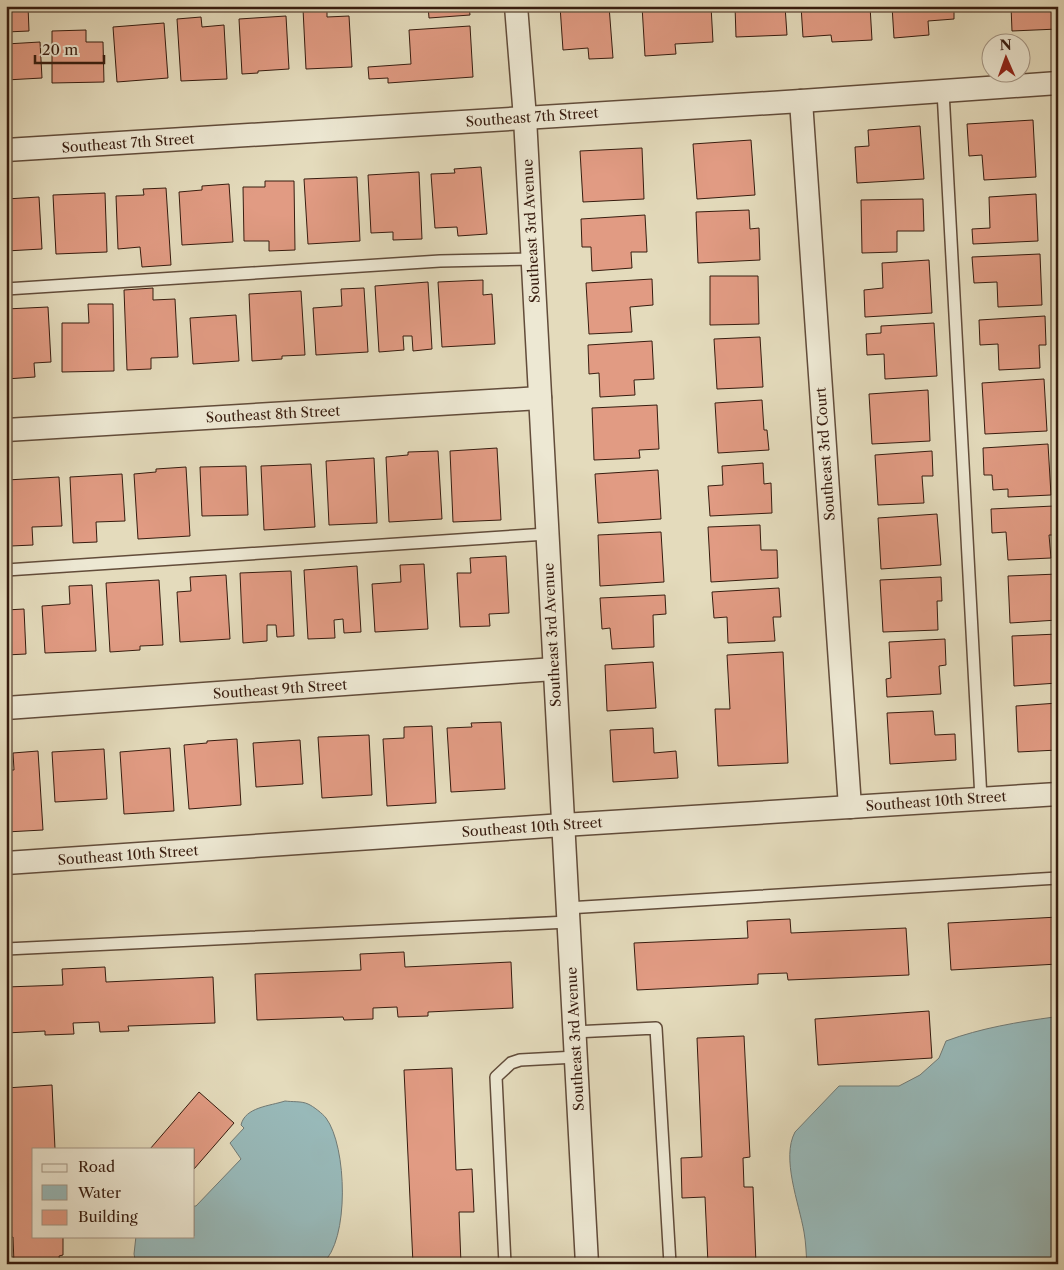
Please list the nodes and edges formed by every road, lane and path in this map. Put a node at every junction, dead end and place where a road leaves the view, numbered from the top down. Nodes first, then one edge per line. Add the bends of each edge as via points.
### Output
1 (516, 6) edge
2 (1058, 83) edge
3 (943, 91) junction
4 (801, 101) junction
5 (525, 118) junction
6 (6, 150) edge
7 (532, 259) junction
8 (6, 289) edge
9 (540, 398) junction
10 (6, 430) edge
11 (547, 534) junction
12 (6, 570) edge
13 (554, 669) junction
14 (6, 708) edge
15 (1058, 794) edge
16 (981, 799) junction
17 (850, 807) junction
18 (563, 825) junction
19 (6, 863) edge
20 (1058, 878) edge
21 (568, 915) junction
22 (6, 949) edge
23 (574, 1032) junction
24 (576, 1057) junction
25 (505, 1264) edge
26 (587, 1264) edge
27 (670, 1264) edge

1 - 5 street, Southeast 3rd Avenue
2 - 3 street, Southeast 7th Street
3 - 4 street, Southeast 7th Street
3 - 16 lane
4 - 5 street, Southeast 7th Street
4 - 17 street, Southeast 3rd Court
5 - 6 street, Southeast 7th Street
5 - 7 street, Southeast 3rd Avenue
7 - 8 lane
7 - 9 street, Southeast 3rd Avenue
9 - 10 street, Southeast 8th Street
9 - 11 street, Southeast 3rd Avenue
11 - 12 lane
11 - 13 street, Southeast 3rd Avenue
13 - 14 street, Southeast 9th Street
13 - 18 street, Southeast 3rd Avenue
15 - 16 street, Southeast 10th Street
16 - 17 street, Southeast 10th Street
17 - 18 street, Southeast 10th Street
18 - 19 street, Southeast 10th Street
18 - 21 street, Southeast 3rd Avenue
20 - 21 lane
21 - 22 lane
21 - 23 street, Southeast 3rd Avenue
23 - 24 street, Southeast 3rd Avenue
23 - 27 lane via 656,1028
24 - 25 lane via 520,1060 511,1063 496,1077
24 - 26 street, Southeast 3rd Avenue

